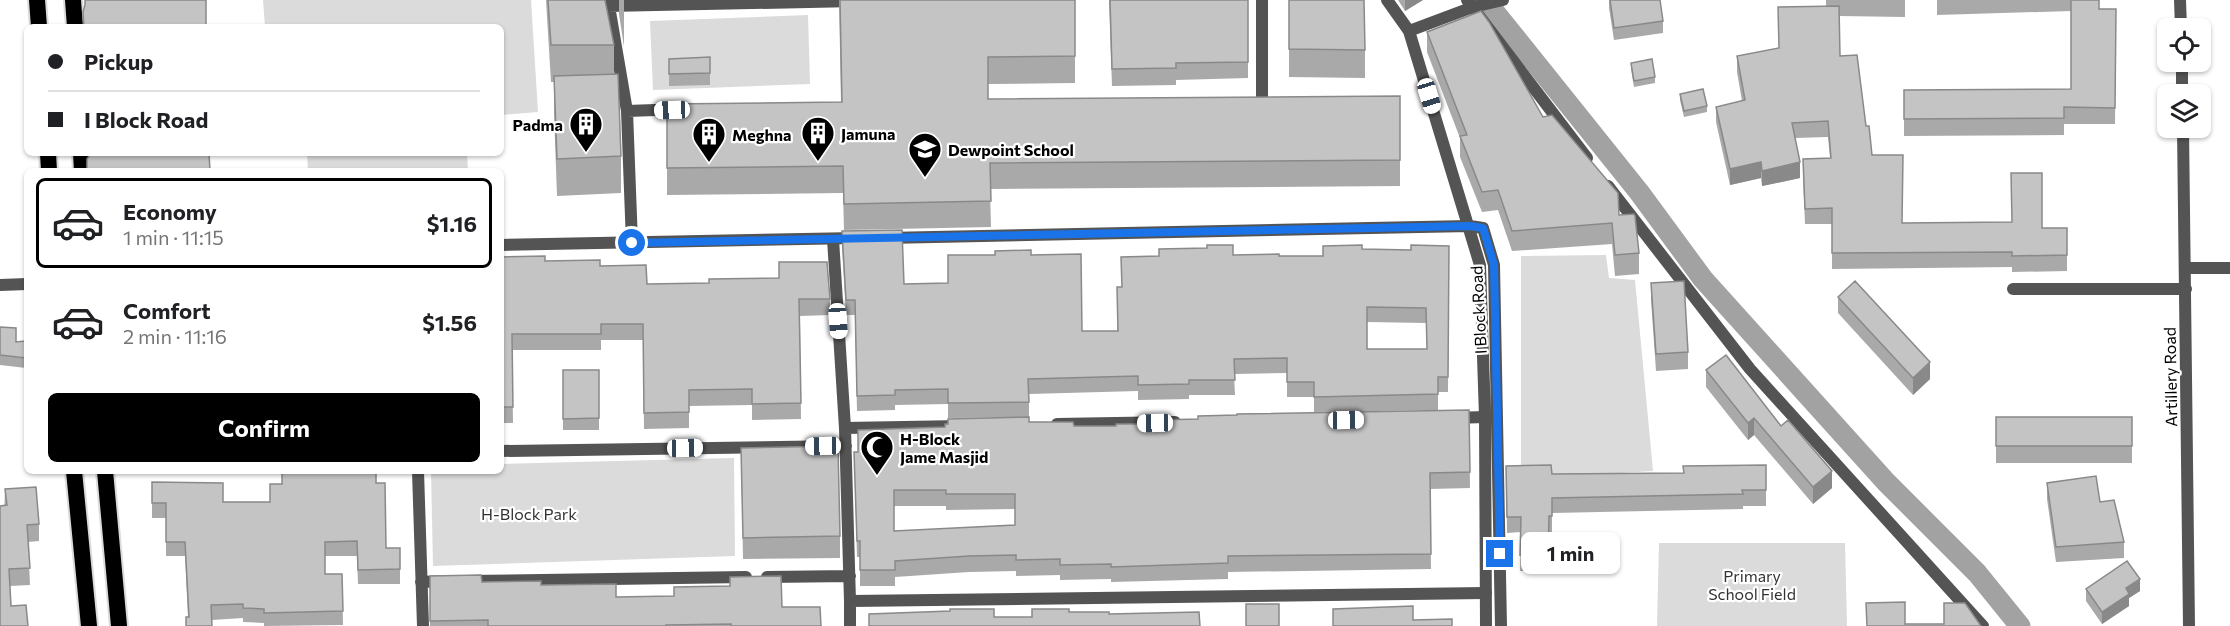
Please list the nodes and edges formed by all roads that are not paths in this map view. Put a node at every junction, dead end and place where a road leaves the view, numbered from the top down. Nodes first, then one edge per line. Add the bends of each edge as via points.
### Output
1 (37, 0) edge
2 (73, 0) edge
3 (1262, 0) edge
4 (1387, 0) edge
5 (1503, 0) edge
6 (2180, 0) edge
7 (874, 1) edge
8 (608, 3) edge
9 (1472, 5) edge
10 (2181, 18) edge
11 (39, 24) edge
12 (75, 24) edge
13 (1409, 31) junction
14 (1262, 106) edge
15 (695, 109) edge
16 (627, 111) junction
17 (2183, 138) edge
18 (1470, 226) junction
19 (833, 239) junction
20 (632, 243) junction
21 (504, 245) edge
22 (2186, 268) junction
23 (2230, 268) edge
24 (24, 284) edge
25 (0, 285) edge
26 (2013, 289) dead end
27 (2186, 289) junction
28 (1485, 417) junction
29 (1441, 418) edge
30 (1191, 422) edge
31 (1048, 424) edge
32 (976, 425) edge
33 (845, 428) junction
34 (846, 446) junction
35 (504, 450) edge
36 (74, 474) edge
37 (105, 474) edge
38 (418, 474) edge
39 (850, 576) junction
40 (421, 582) junction
41 (1485, 594) junction
42 (850, 601) junction
43 (89, 626) edge
44 (119, 626) edge
45 (423, 626) edge
46 (850, 626) edge
47 (1486, 626) edge
48 (1501, 626) edge
49 (1983, 626) edge
50 (2189, 626) edge

1 - 11 highway
2 - 12 highway
3 - 14 street
4 - 13 street
5 - 9 street
6 - 10 street
7 - 8 street
8 - 16 street
9 - 13 street
9 - 49 street via 1750,369
13 - 18 street
15 - 16 street
16 - 20 street
17 - 22 street, Artillery Road
18 - 19 street
18 - 28 street, I Block Road via 1480,265
18 - 48 street, I Block Road via 1483,228 1494,265
19 - 20 street
19 - 33 street
20 - 21 street
22 - 23 street
22 - 27 street, Artillery Road
24 - 25 street
26 - 27 street
27 - 50 street, Artillery Road
28 - 29 street
28 - 41 street, I Block Road
30 - 31 street
32 - 33 street
33 - 34 street
34 - 35 street
34 - 39 street
36 - 43 highway
37 - 44 highway
38 - 40 street
39 - 40 street
39 - 42 street
40 - 45 street
41 - 42 street
41 - 47 street, I Block Road
42 - 46 street

